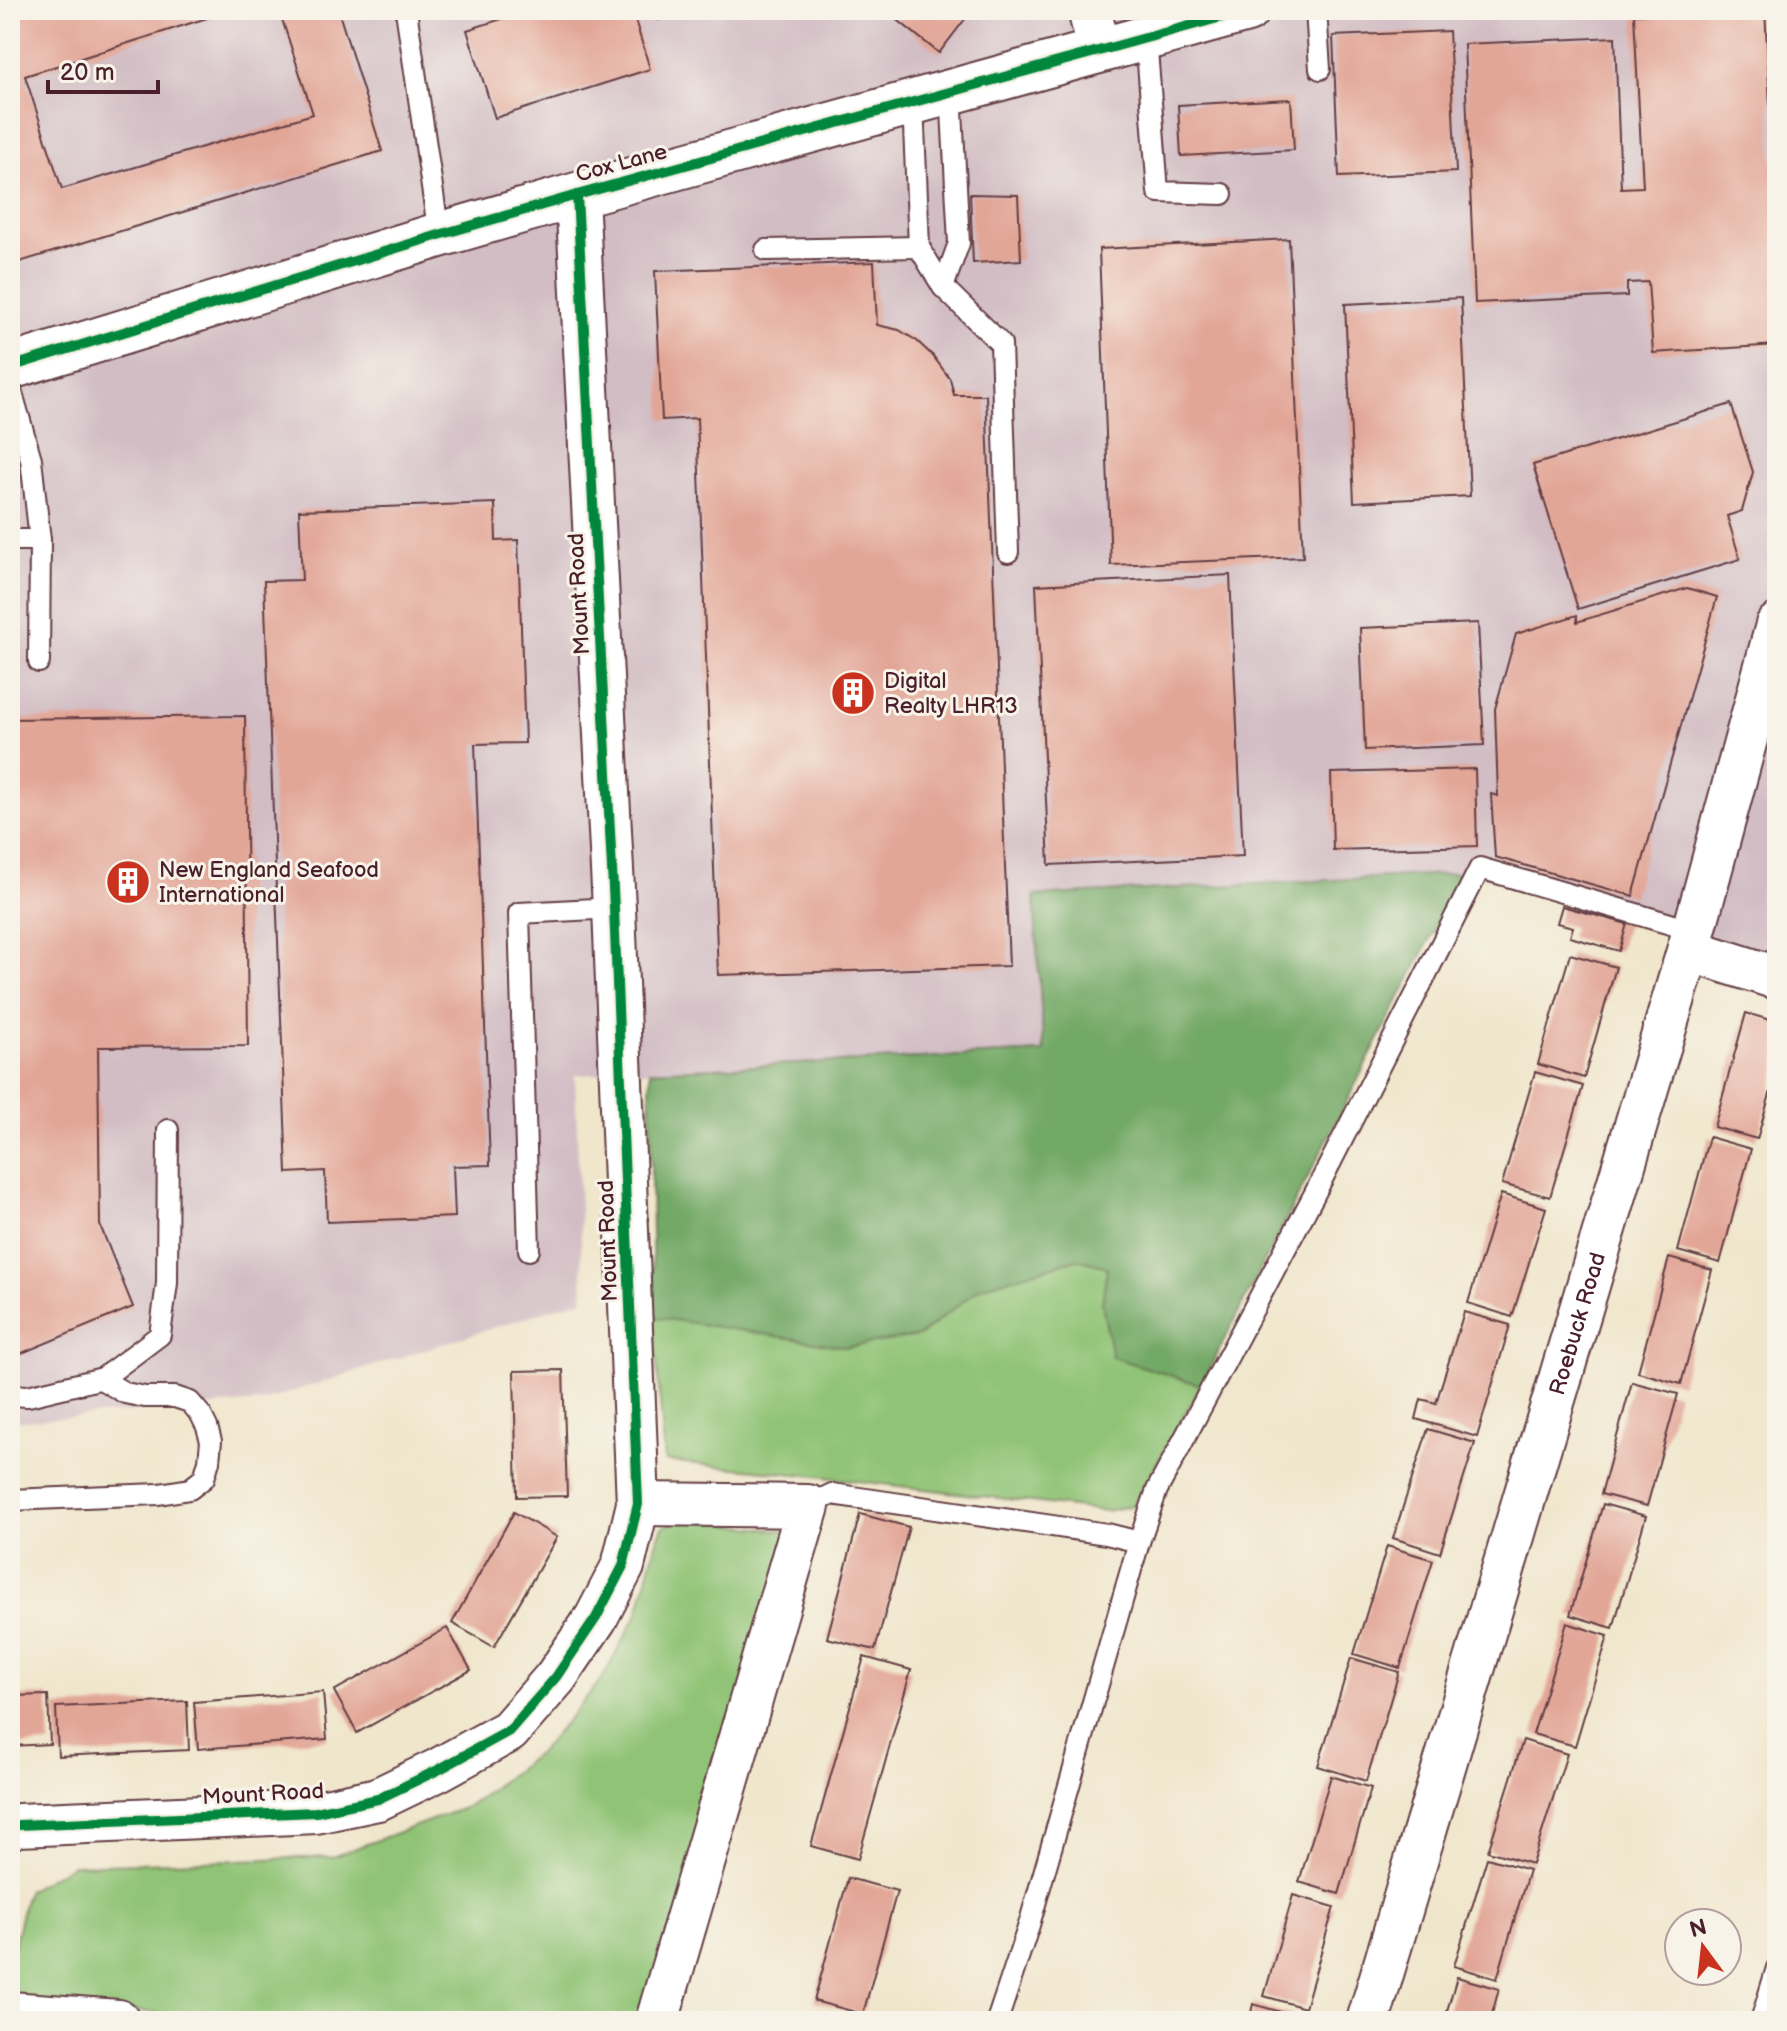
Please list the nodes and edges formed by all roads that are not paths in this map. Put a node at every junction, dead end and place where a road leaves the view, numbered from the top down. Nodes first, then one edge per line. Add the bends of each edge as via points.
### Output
1 (406, 10) edge
2 (1247, 10) edge
3 (1316, 10) edge
4 (1095, 30) edge
5 (1146, 37) junction
6 (1320, 69) dead end
7 (932, 97) junction
8 (1222, 194) dead end
9 (577, 195) junction
10 (439, 235) junction
11 (919, 247) junction
12 (766, 250) dead end
13 (943, 287) junction
14 (10, 367) edge
15 (10, 386) edge
16 (10, 540) edge
17 (40, 540) junction
18 (1008, 552) dead end
19 (1777, 625) edge
20 (39, 662) dead end
21 (614, 908) junction
22 (1692, 941) junction
23 (1777, 978) edge
24 (168, 1130) dead end
25 (529, 1250) dead end
26 (101, 1379) junction
27 (10, 1395) edge
28 (10, 1500) edge
29 (638, 1504) junction
30 (808, 1506) junction
31 (1139, 1542) junction
32 (10, 1828) edge
33 (1777, 1968) edge
34 (10, 2013) edge
35 (118, 2021) edge
36 (657, 2021) edge
37 (997, 2021) edge
38 (1368, 2021) edge
39 (1761, 2021) edge

1 - 10 lane
2 - 5 street, Cox Lane
3 - 6 lane
4 - 5 street, Cox Lane
4 - 7 street, Cox Lane
5 - 8 lane via 1158,192
7 - 9 street, Cox Lane
7 - 11 lane
7 - 13 lane via 959,243
9 - 10 street, Cox Lane
9 - 21 street, Mount Road
10 - 14 street, Cox Lane
11 - 12 lane
11 - 13 lane
13 - 18 lane via 1001,344
15 - 17 lane via 31,459
16 - 17 lane
17 - 20 lane
19 - 22 street, Roebuck Road
21 - 25 lane via 519,913
21 - 29 street, Mount Road
22 - 23 street
22 - 31 lane via 1480,868 1157,1490
22 - 38 street, Roebuck Road
24 - 26 lane via 167,1283 160,1335
26 - 27 lane via 28,1396
26 - 28 lane via 125,1393 190,1402 211,1441 204,1478 190,1489 159,1494
29 - 30 street
29 - 32 street, Mount Road via 623,1566 556,1677 509,1731 438,1770 378,1799 316,1812
30 - 31 lane via 832,1494
30 - 36 street
31 - 37 lane
33 - 39 lane
34 - 35 street

